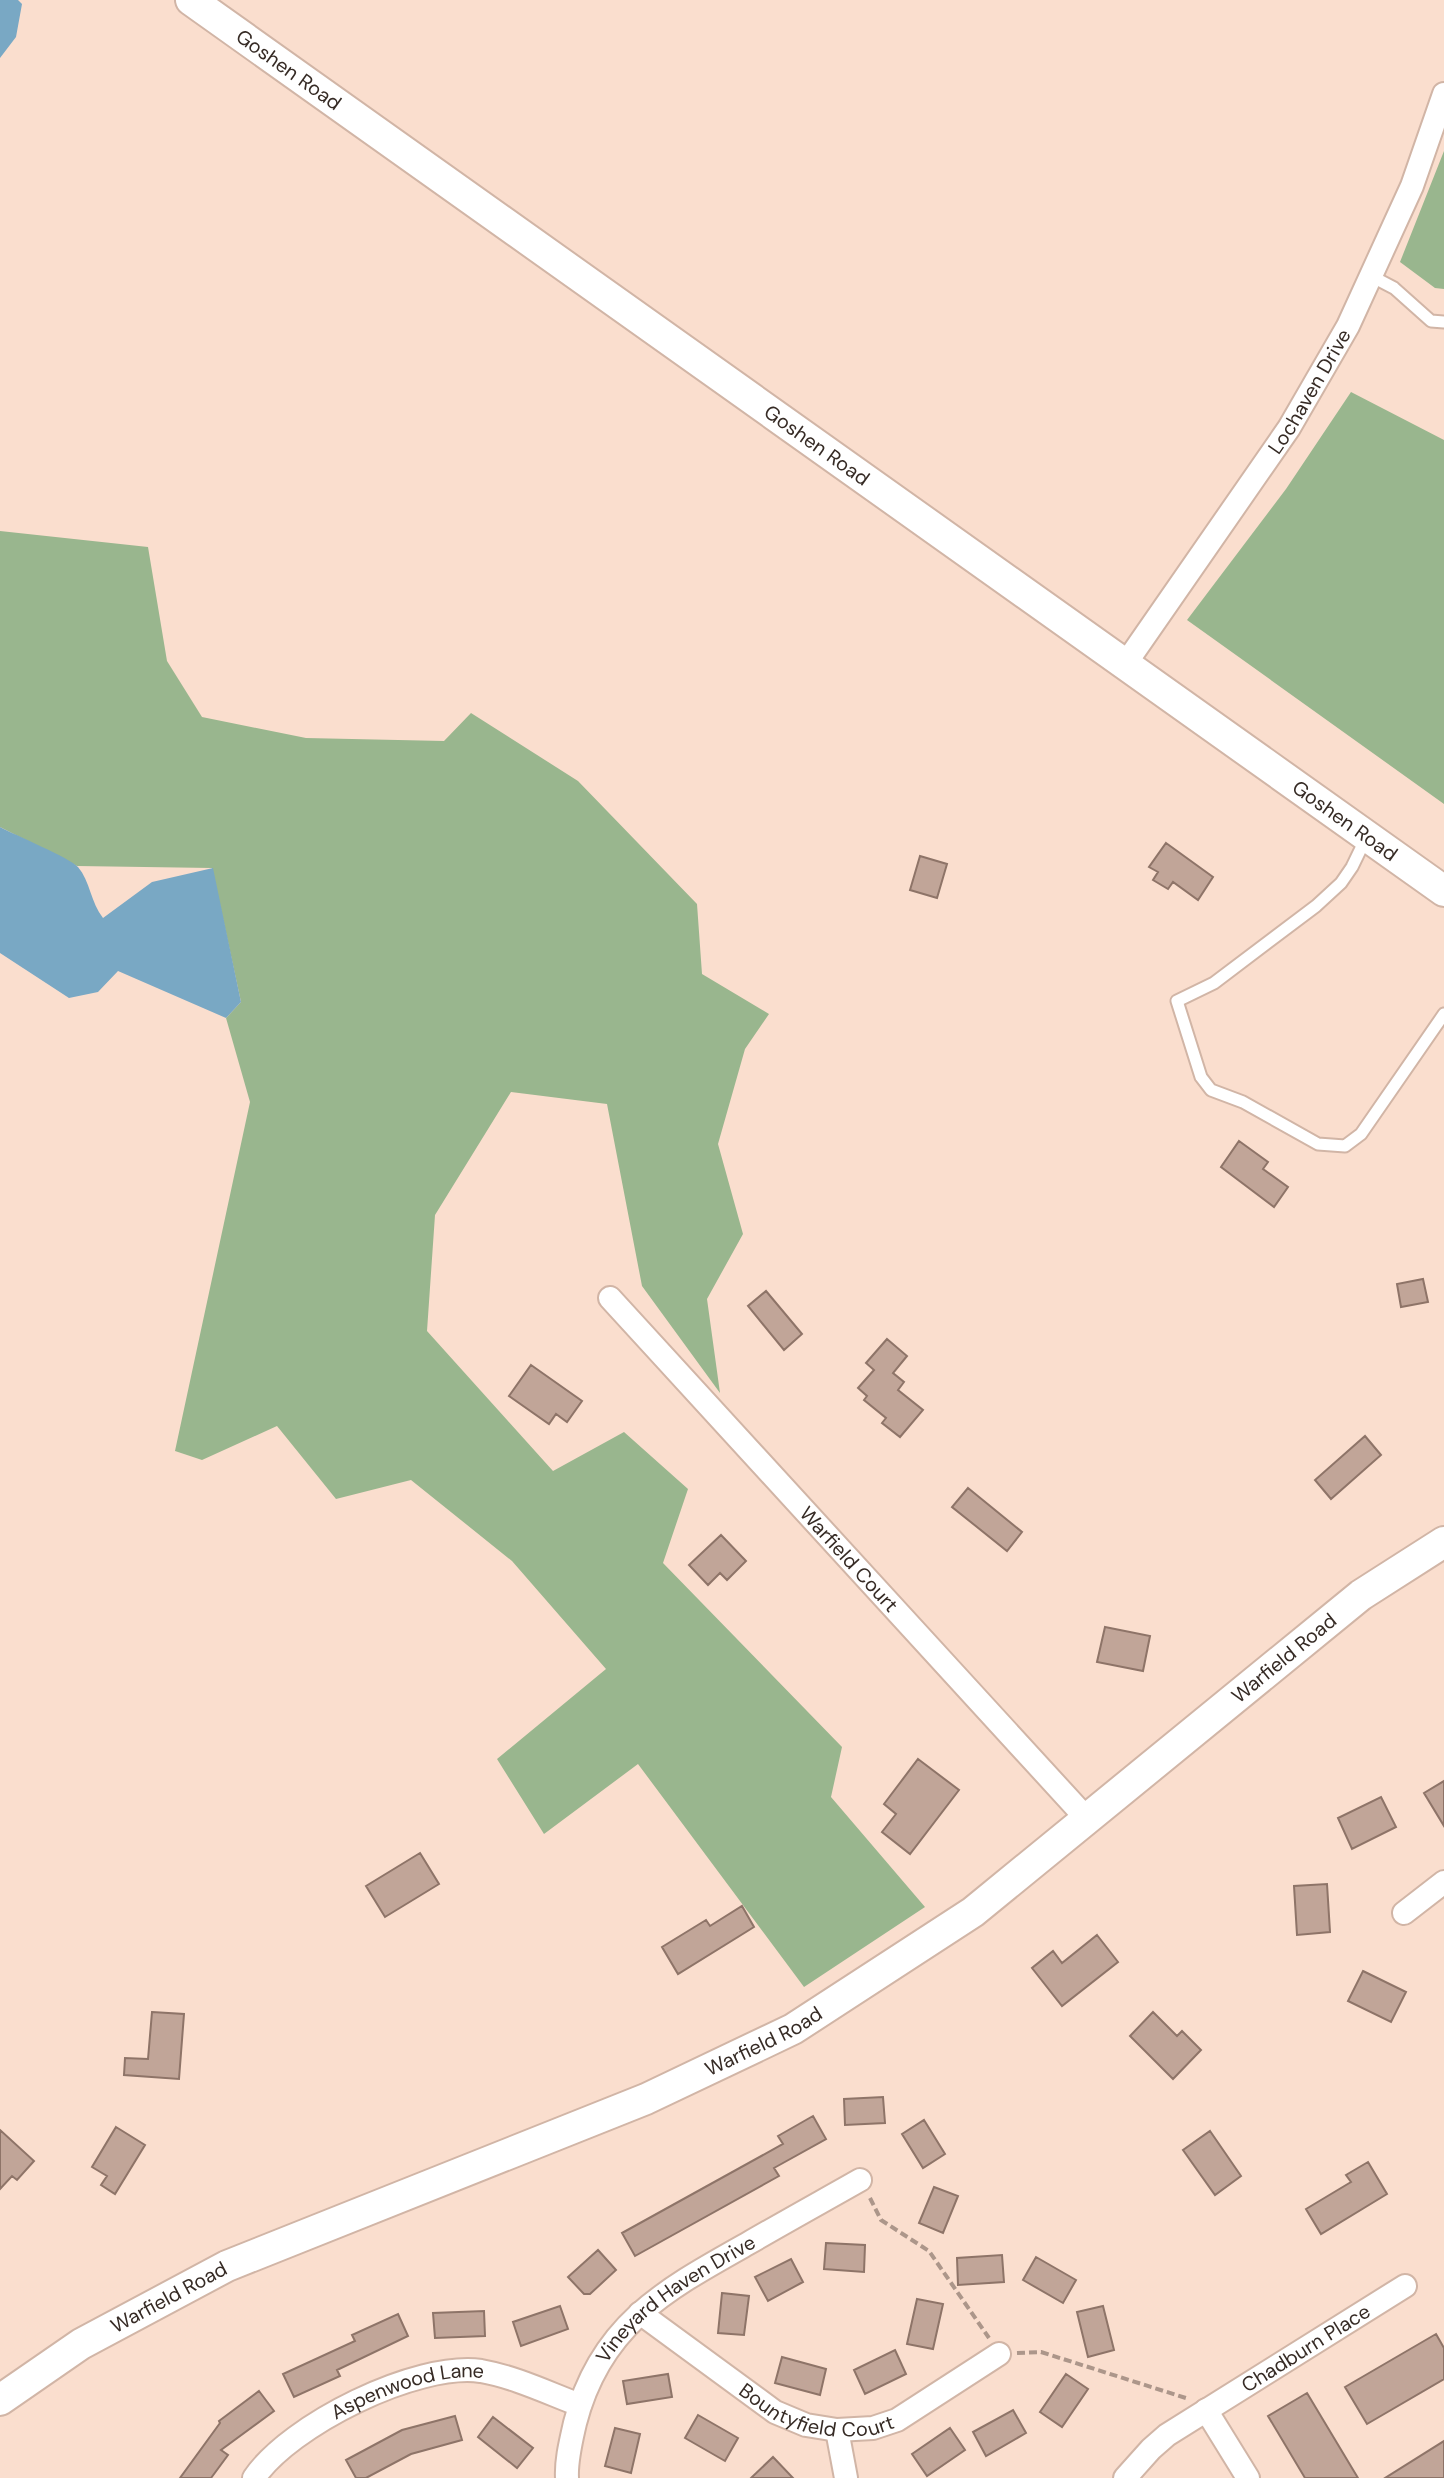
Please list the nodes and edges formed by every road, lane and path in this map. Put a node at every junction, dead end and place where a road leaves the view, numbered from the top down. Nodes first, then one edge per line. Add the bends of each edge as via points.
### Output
1 (191, 0) edge
2 (1444, 94) edge
3 (1371, 276) junction
4 (1444, 322) edge
5 (1126, 663) junction
6 (1367, 836) junction
7 (1444, 891) edge
8 (1444, 1014) edge
9 (610, 1298) dead end
10 (1444, 1542) edge
11 (1087, 1819) junction
12 (1444, 1882) edge
13 (1404, 1913) dead end
14 (860, 2180) joint
15 (1405, 2286) dead end
16 (640, 2313) junction
17 (999, 2354) junction
18 (0, 2400) edge
19 (580, 2405) junction
20 (1208, 2408) junction
21 (837, 2430) junction
22 (254, 2478) edge
23 (567, 2478) edge
24 (846, 2478) edge
25 (1125, 2478) edge
26 (1248, 2478) edge

1 - 5 street, Goshen Road
2 - 3 street, Lochaven Drive via 1412,186
3 - 4 lane via 1394,288 1431,321
3 - 5 street, Lochaven Drive via 1289,428
5 - 6 street, Goshen Road
6 - 7 street, Goshen Road
6 - 8 lane via 1341,883 1316,906 1214,983 1177,1001 1201,1077 1211,1090 1318,1144 1345,1146 1361,1134
9 - 11 street, Warfield Court
10 - 11 street, Warfield Road via 1361,1595
11 - 18 street, Warfield Road via 973,1912 793,2029 646,2099 227,2266 81,2344
12 - 13 street
14 - 16 street, Vineyard Haven Drive via 680,2282
14 - 17 path via 881,2220 929,2251
15 - 20 street, Chadburn Place
16 - 19 street, Vineyard Haven Drive via 597,2366
16 - 21 street, Bountyfield Court via 775,2412
17 - 20 path via 1041,2352
17 - 21 street, Bountyfield Court via 897,2420
19 - 22 street, Aspenwood Lane via 480,2371 413,2379 312,2424
19 - 23 street, Vineyard Haven Drive
20 - 25 street, Chadburn Place via 1167,2435
20 - 26 street
21 - 24 street

